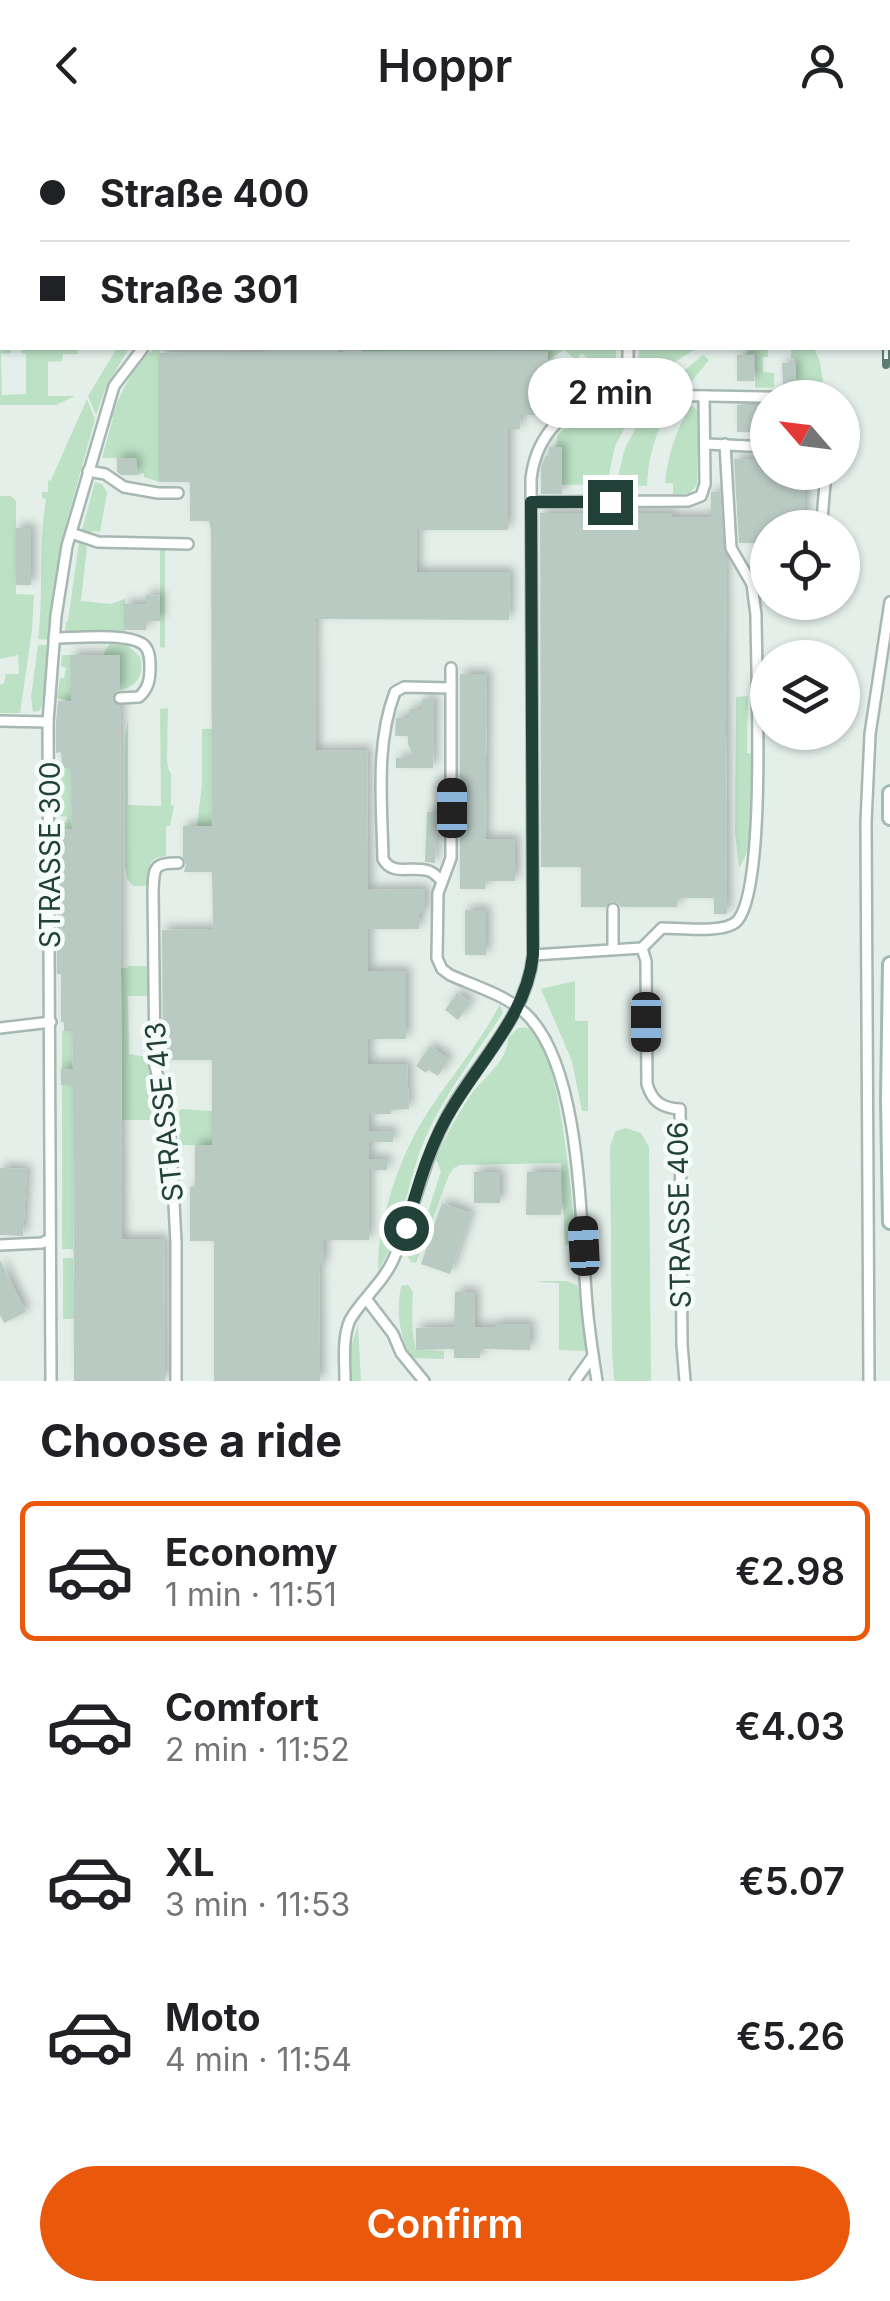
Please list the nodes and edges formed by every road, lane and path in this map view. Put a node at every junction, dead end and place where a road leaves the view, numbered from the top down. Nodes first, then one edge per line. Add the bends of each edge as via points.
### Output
1 (141, 350) edge
2 (628, 350) edge
3 (624, 390) junction
4 (704, 396) junction
5 (750, 397) edge
6 (706, 444) junction
7 (725, 444) junction
8 (750, 445) edge
9 (88, 471) junction
10 (178, 493) dead end
11 (531, 502) junction
12 (70, 533) junction
13 (188, 544) dead end
14 (890, 602) edge
15 (54, 638) junction
16 (451, 668) dead end
17 (451, 688) junction
18 (120, 698) dead end
19 (0, 722) edge
20 (48, 722) junction
21 (890, 794) edge
22 (890, 818) edge
23 (178, 863) dead end
24 (442, 881) junction
25 (614, 909) dead end
26 (642, 948) junction
27 (613, 949) junction
28 (533, 955) junction
29 (890, 964) edge
30 (518, 1006) junction
31 (51, 1022) junction
32 (0, 1028) edge
33 (890, 1068) edge
34 (890, 1222) edge
35 (50, 1239) junction
36 (0, 1244) edge
37 (367, 1300) junction
38 (593, 1356) junction
39 (51, 1381) edge
40 (176, 1381) edge
41 (345, 1381) edge
42 (424, 1381) edge
43 (575, 1381) edge
44 (596, 1381) edge
45 (685, 1381) edge
46 (869, 1381) edge

1 - 9 street, STRASSE 300 via 114,386
2 - 3 street
3 - 4 street
3 - 11 street via 575,408 551,429 533,458
4 - 5 street
4 - 6 street
6 - 7 street
6 - 11 street via 705,484 701,496 688,501
7 - 8 street
7 - 26 street via 731,548 755,598 756,851 736,922 662,928
9 - 10 street via 124,488
9 - 12 street, STRASSE 300
11 - 28 street
12 - 13 street via 98,542
12 - 15 street, STRASSE 300
14 - 46 street via 870,734 866,822
15 - 18 street via 124,638 146,647 147,689 139,697
15 - 20 street, STRASSE 300
16 - 17 street
17 - 24 street via 451,858
17 - 24 street via 395,692 382,759 386,866 429,871
19 - 20 street
20 - 31 street, STRASSE 300
21 - 22 main road
23 - 40 street, STRASSE 413 via 157,866 153,891 155,1066 168,1115 176,1242
24 - 30 street via 442,968
25 - 27 street
26 - 27 street
26 - 45 street, STRASSE 406 via 647,1084 658,1105 680,1109
27 - 28 street
28 - 30 street
29 - 33 main road
30 - 37 street via 437,1135 393,1263
30 - 38 street via 544,1035 563,1087 583,1220
31 - 32 street
31 - 35 street, STRASSE 300
33 - 34 main road
35 - 36 street
35 - 39 street, STRASSE 300
37 - 41 street via 350,1320
37 - 42 street
38 - 43 street
38 - 44 street

